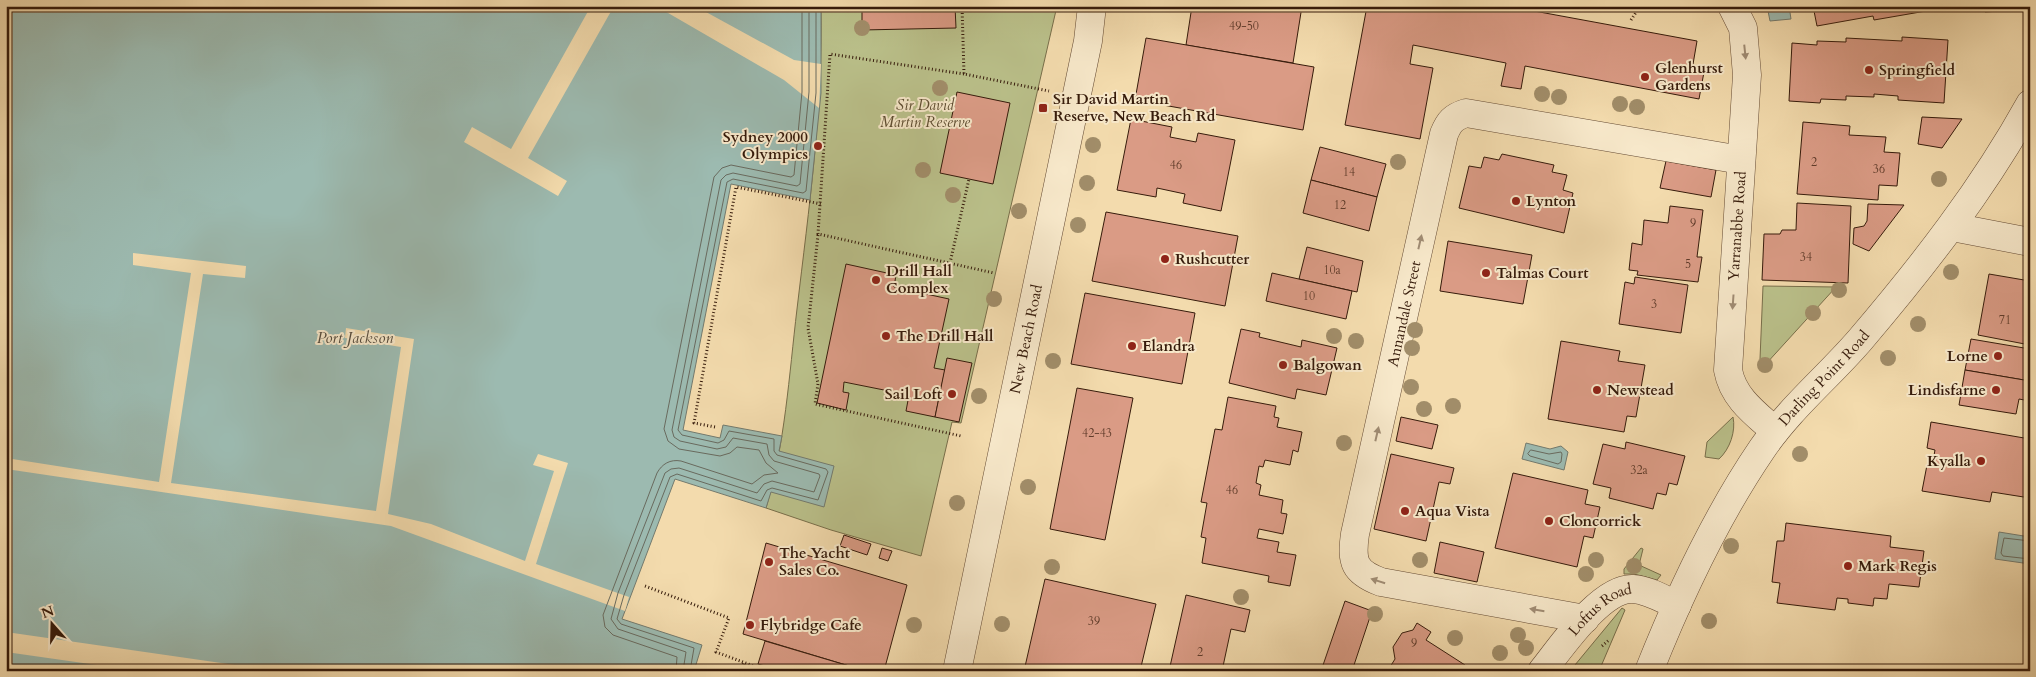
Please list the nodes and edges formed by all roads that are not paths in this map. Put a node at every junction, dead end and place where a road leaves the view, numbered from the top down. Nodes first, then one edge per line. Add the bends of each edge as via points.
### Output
1 (1092, 6) edge
2 (1732, 6) edge
3 (2030, 104) edge
4 (1741, 160) junction
5 (1952, 227) junction
6 (2030, 242) edge
7 (1775, 431) junction
8 (1676, 605) junction
9 (1586, 619) junction
10 (957, 671) edge
11 (1542, 671) edge
12 (1649, 671) edge

1 - 10 street, New Beach Road via 1077,97
2 -> 4 street, Yarranabbe Road via 1743,28 1747,75
3 - 5 street, Darling Point Road
4 -> 7 street, Yarranabbe Road via 1728,370 1742,401
9 -> 4 street, Annandale Street via 1381,582 1362,575 1355,564 1352,551 1355,534 1444,134 1455,116 1466,113
5 - 6 street
5 - 7 street, Darling Point Road via 1859,341
7 - 8 street, Darling Point Road via 1724,507
8 - 9 street, Loftus Road via 1631,589 1612,595
8 - 12 street, Darling Point Road
9 - 11 street, Loftus Road

